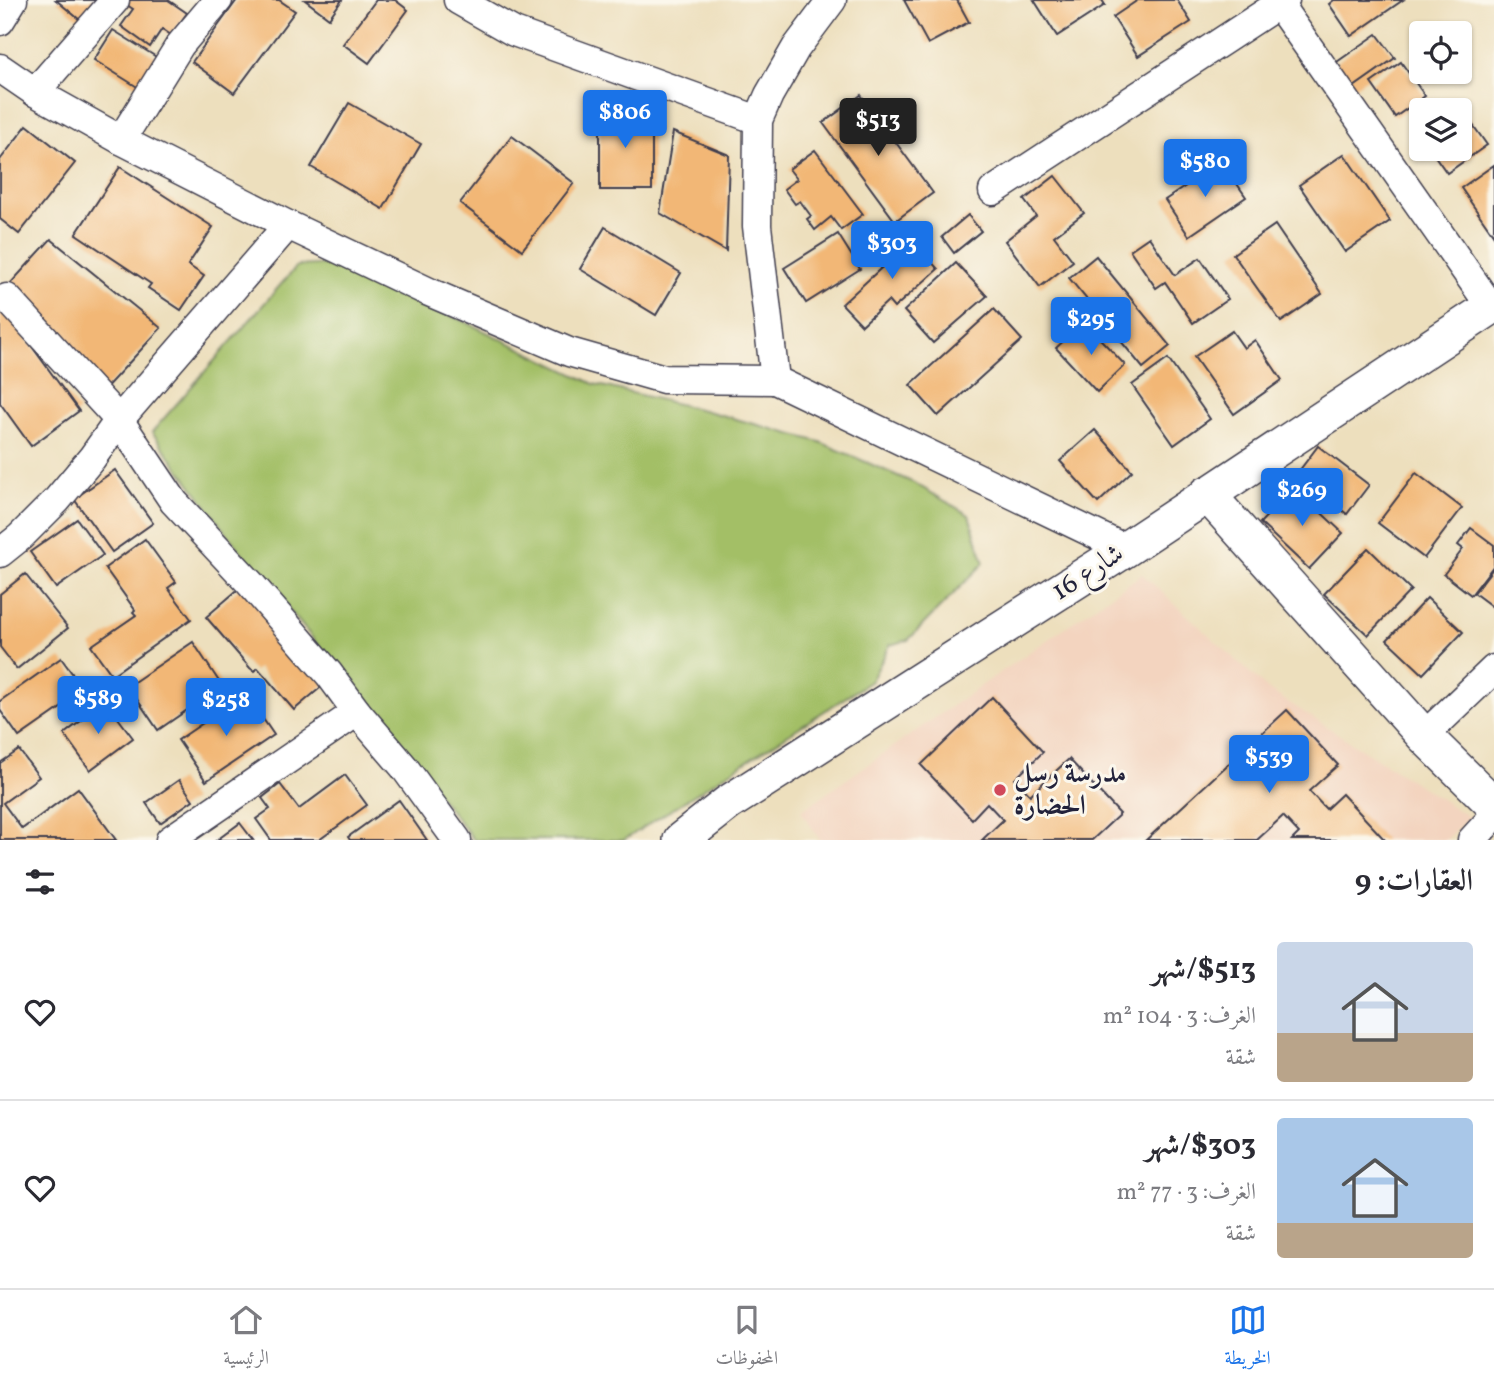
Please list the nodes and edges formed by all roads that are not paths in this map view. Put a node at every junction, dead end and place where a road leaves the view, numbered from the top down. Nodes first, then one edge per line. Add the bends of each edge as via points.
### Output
1 (13, 0) edge
2 (114, 0) edge
3 (218, 0) edge
4 (458, 0) edge
5 (832, 0) edge
6 (1282, 2) edge
7 (0, 21) edge
8 (0, 68) edge
9 (35, 92) junction
10 (758, 120) junction
11 (121, 140) junction
12 (993, 191) dead end
13 (288, 225) junction
14 (7, 298) dead end
15 (1492, 306) edge
16 (775, 380) junction
17 (119, 421) junction
18 (1207, 494) junction
19 (1126, 549) junction
20 (0, 553) edge
21 (1494, 669) edge
22 (356, 712) junction
23 (1424, 736) junction
24 (1494, 806) edge
25 (1494, 816) edge
26 (170, 840) edge
27 (457, 840) edge
28 (681, 840) edge
29 (1472, 840) edge

1 - 7 street
2 - 9 street
3 - 11 street via 180,45
4 - 10 street via 514,32
5 - 10 street via 796,48
6 - 12 street
6 - 15 street
8 - 9 street
9 - 11 street
10 - 16 street via 757,226
11 - 13 street
13 - 16 street via 569,352 664,379
13 - 17 street
14 - 17 street
15 - 18 street, شارع 16
16 - 19 street
17 - 20 street via 57,500
17 - 22 street via 174,502 250,582
18 - 19 street, شارع 16
18 - 23 street
19 - 28 street, شارع 16 via 749,790
21 - 23 street
22 - 26 street
22 - 27 street via 404,767
23 - 24 street
25 - 29 street

